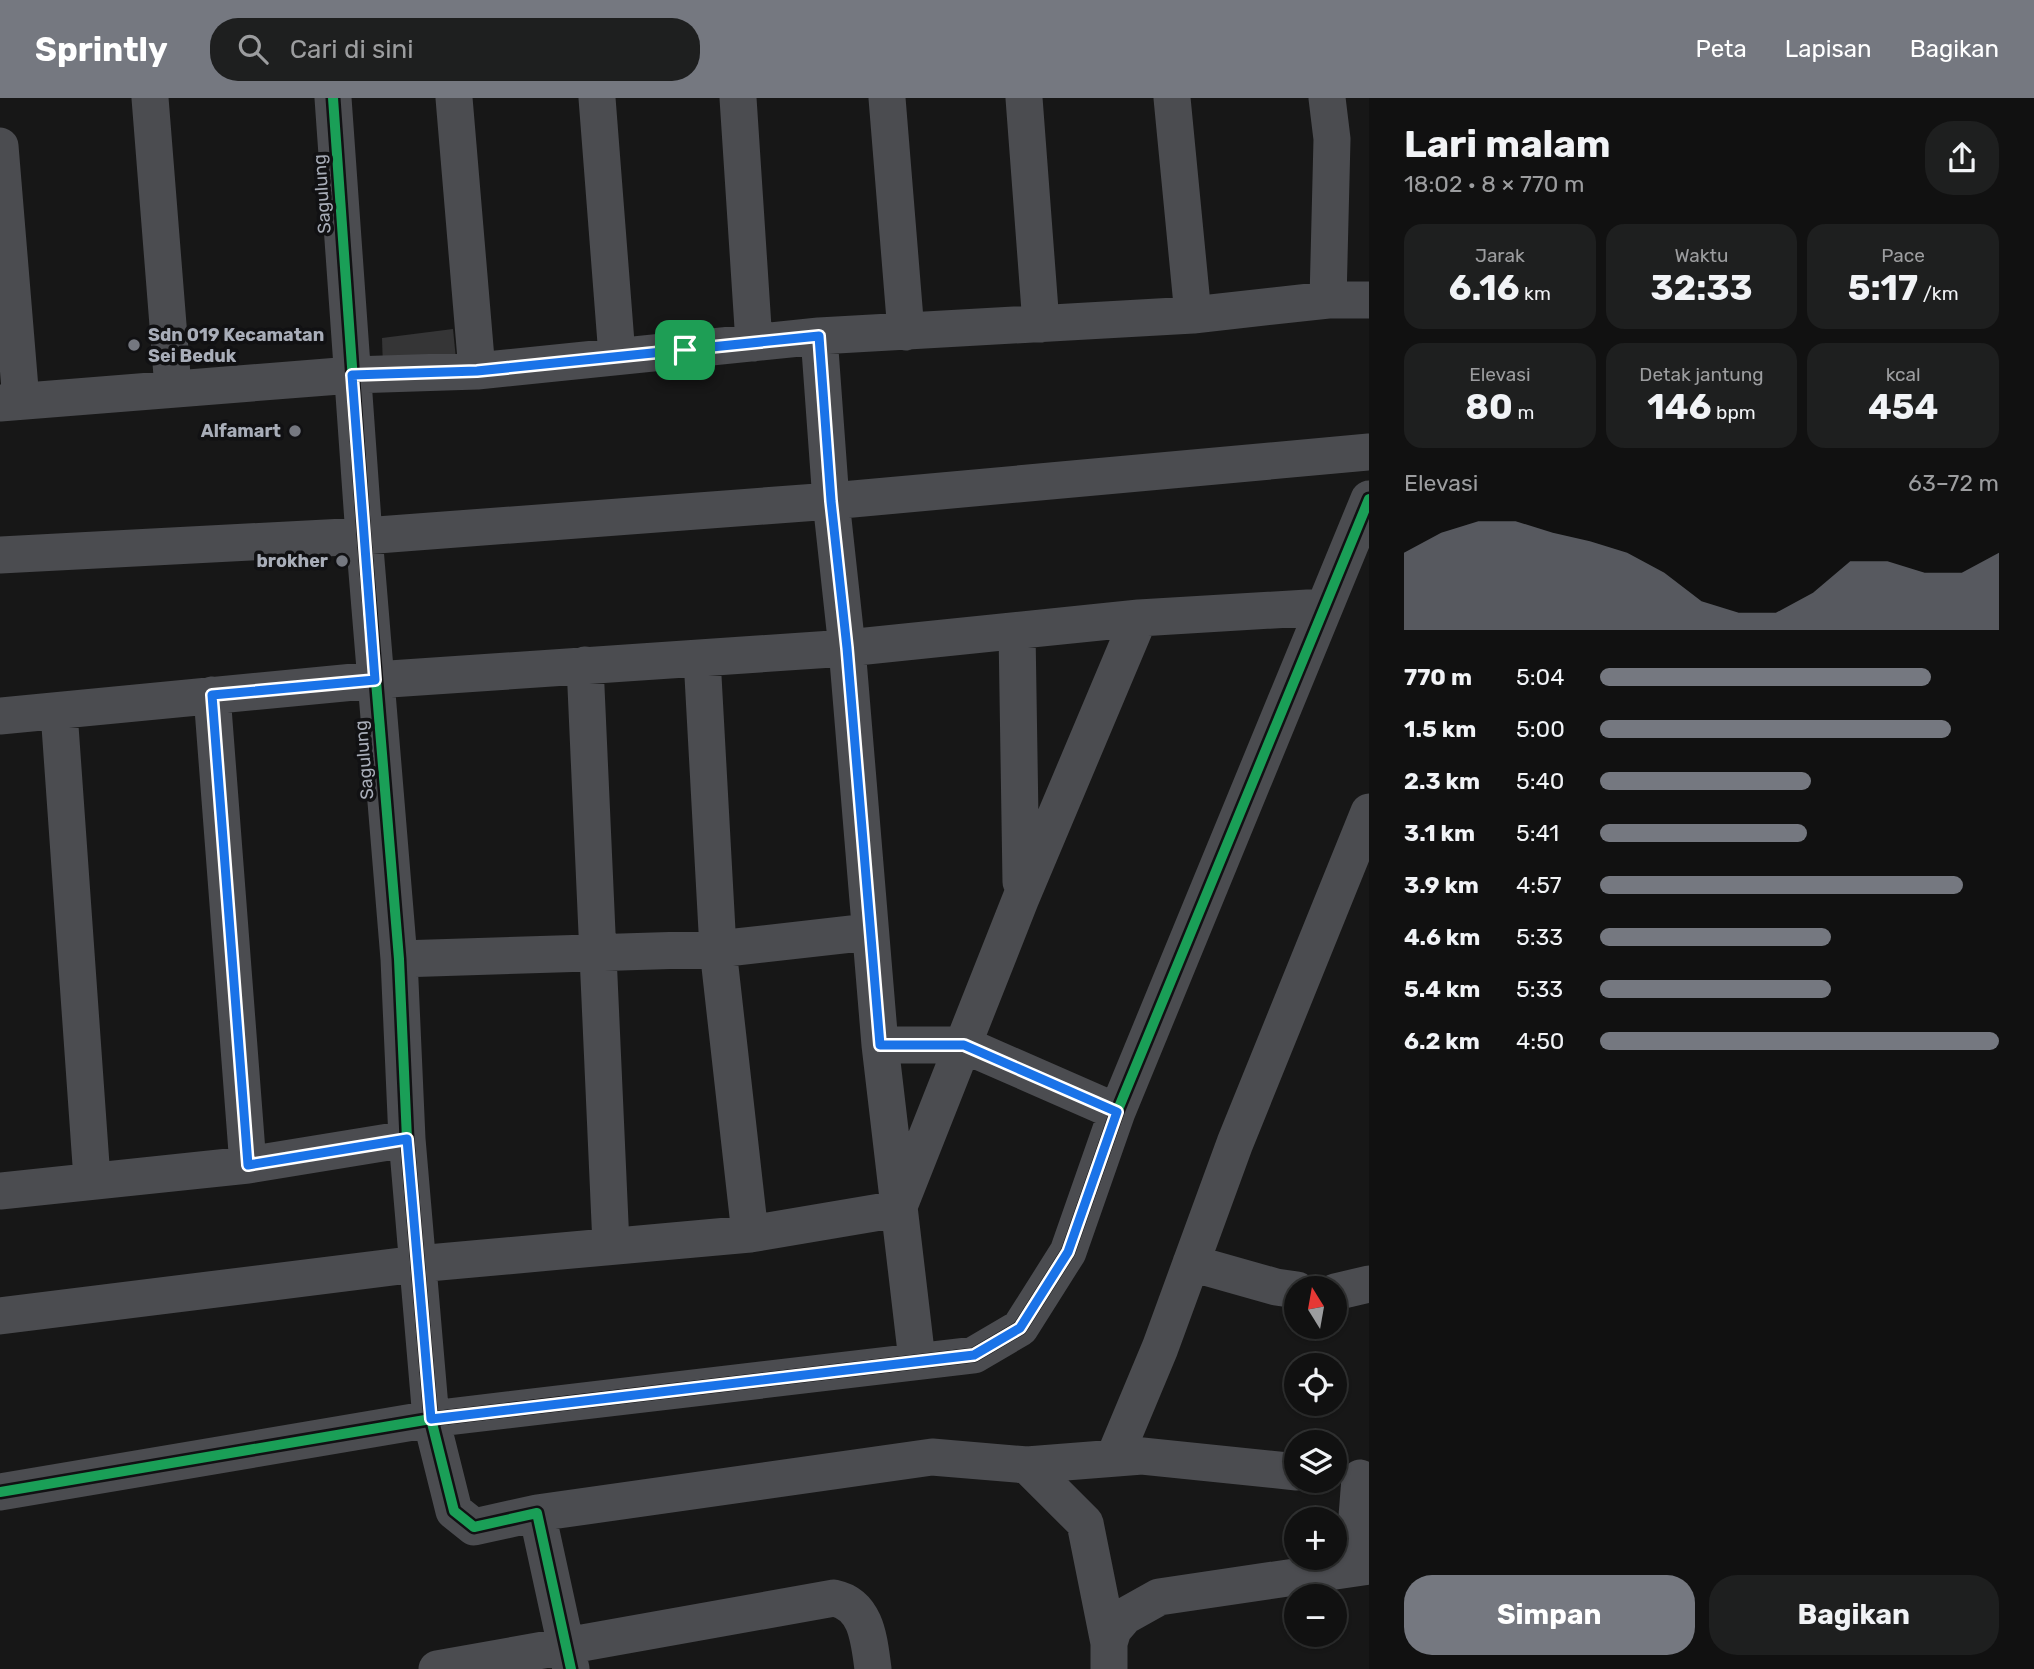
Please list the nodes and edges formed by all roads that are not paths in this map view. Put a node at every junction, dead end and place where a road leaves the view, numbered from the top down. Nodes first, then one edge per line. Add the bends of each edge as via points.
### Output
1 (150, 98) edge
2 (332, 98) edge
3 (454, 98) edge
4 (597, 98) edge
5 (738, 98) edge
6 (887, 98) edge
7 (1024, 98) edge
8 (1172, 98) edge
9 (1327, 98) edge
10 (1350, 98) edge
11 (1332, 139) junction
12 (0, 146) edge
13 (1328, 300) junction
14 (1369, 300) edge
15 (1193, 315) junction
16 (1041, 324) junction
17 (906, 332) junction
18 (819, 336) junction
19 (754, 343) junction
20 (617, 356) junction
21 (477, 371) junction
22 (352, 375) junction
23 (173, 388) junction
24 (10, 402) edge
25 (1369, 452) edge
26 (1369, 499) edge
27 (831, 501) junction
28 (364, 536) junction
29 (0, 555) edge
30 (1324, 607) junction
31 (1139, 618) junction
32 (1017, 631) junction
33 (847, 648) junction
34 (702, 658) junction
35 (585, 665) junction
36 (375, 680) junction
37 (212, 695) junction
38 (59, 712) junction
39 (0, 716) edge
40 (1369, 812) edge
41 (1021, 898) junction
42 (869, 932) junction
43 (718, 949) junction
44 (599, 956) junction
45 (399, 959) junction
46 (880, 1045) junction
47 (964, 1045) junction
48 (1117, 1112) junction
49 (407, 1139) junction
50 (248, 1165) junction
51 (92, 1180) junction
52 (0, 1191) edge
53 (898, 1209) junction
54 (750, 1234) junction
55 (611, 1245) junction
56 (1191, 1264) junction
57 (417, 1265) junction
58 (1369, 1284) edge
59 (1284, 1288) edge
60 (1348, 1289) edge
61 (0, 1316) edge
62 (918, 1360) junction
63 (431, 1419) junction
64 (1114, 1458) junction
65 (1027, 1465) junction
66 (1284, 1471) edge
67 (1355, 1477) edge
68 (0, 1492) edge
69 (537, 1513) junction
70 (1361, 1567) edge
71 (1109, 1656) edge
72 (569, 1658) edge
73 (437, 1669) edge
74 (873, 1669) edge

1 - 23 street
2 - 22 street, Sagulung
3 - 21 street
4 - 20 street
5 - 19 street
6 - 17 street
7 - 16 street
8 - 15 street
9 - 11 street
10 - 11 street
11 - 13 street
12 - 24 street
13 - 14 street
13 - 15 street
15 - 16 street
16 - 17 street
17 - 18 street
18 - 19 street
18 - 27 street
19 - 20 street
20 - 21 street
21 - 22 street
22 - 23 street
22 - 28 street, Sagulung
23 - 24 street
25 - 27 street
26 - 30 street
27 - 28 street
27 - 33 street
28 - 29 street
28 - 36 street, Sagulung
30 - 31 street
30 - 48 street
31 - 32 street
31 - 41 street
32 - 33 street
32 - 41 street
33 - 34 street
33 - 42 street
34 - 35 street
34 - 43 street
35 - 36 street
35 - 44 street
36 - 37 street
36 - 45 street, Sagulung
37 - 38 street
37 - 50 street
38 - 39 street
38 - 51 street
40 - 56 street
41 - 47 street
42 - 43 street
42 - 46 street
43 - 44 street
43 - 54 street
44 - 45 street
44 - 55 street
45 - 49 street, Sagulung
46 - 47 street
46 - 53 street
47 - 48 street
47 - 53 street
48 - 62 street via 1068,1252 1020,1328 974,1355
49 - 50 street
49 - 57 street, Sagulung
50 - 51 street
51 - 52 street
53 - 54 street
53 - 62 street
54 - 55 street
55 - 57 street
56 - 59 street
56 - 64 street
57 - 61 street
57 - 63 street, Sagulung
58 - 60 street
62 - 63 street
63 - 68 street
63 - 69 street, Sagulung via 454,1511 474,1527
64 - 65 street
64 - 66 street via 1142,1456
65 - 69 street via 932,1457
65 - 71 street via 1086,1523
67 - 70 street
69 - 72 street
70 - 71 street via 1159,1597 1125,1616 1113,1630
72 - 73 street
72 - 74 street via 834,1598 848,1602 860,1615

